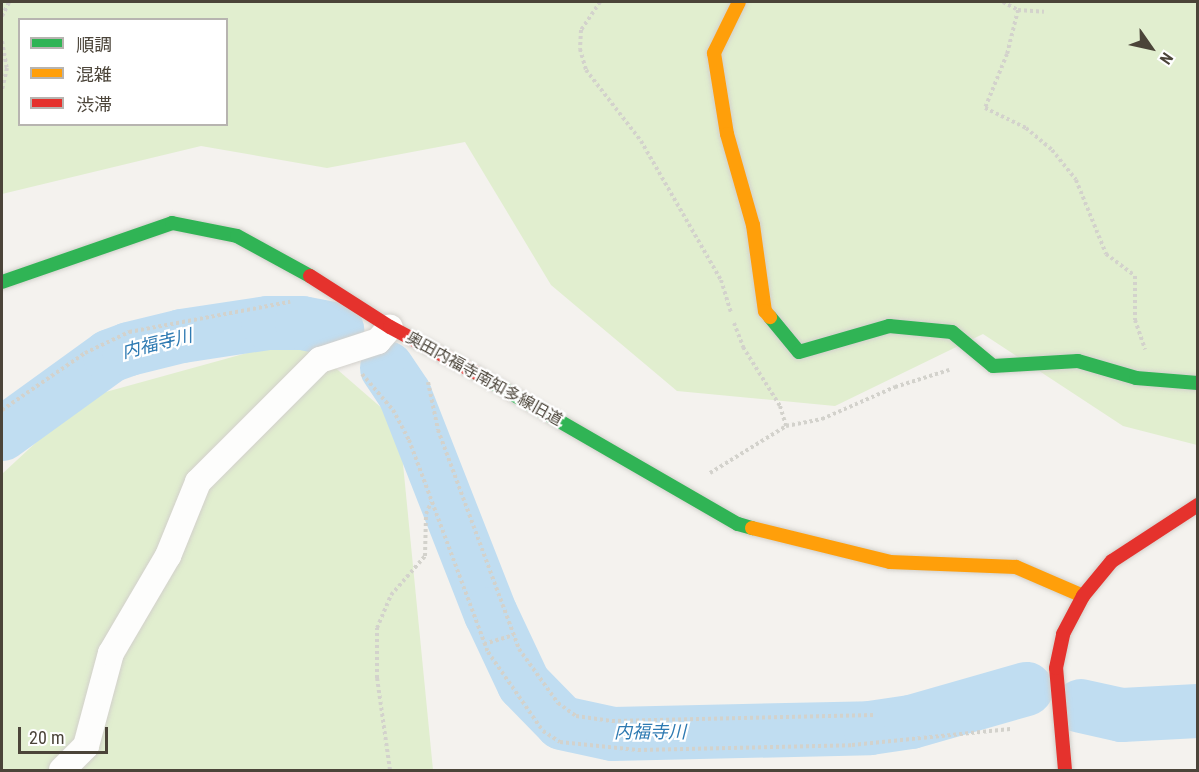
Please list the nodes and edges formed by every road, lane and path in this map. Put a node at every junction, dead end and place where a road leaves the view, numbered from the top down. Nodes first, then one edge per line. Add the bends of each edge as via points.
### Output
1 (9, 2) edge
2 (600, 2) edge
3 (739, 2) edge
4 (1003, 2) edge
5 (1018, 10) junction
6 (1044, 12) dead end
7 (2, 16) edge
8 (2, 41) edge
9 (2, 89) edge
10 (2, 282) edge
11 (326, 286) junction
12 (390, 327) junction
13 (431, 348) junction
14 (338, 353) junction
15 (993, 366) junction
16 (1140, 379) junction
17 (1197, 383) edge
18 (2, 410) edge
19 (786, 426) junction
20 (682, 491) junction
21 (432, 501) junction
22 (1197, 505) edge
23 (1083, 596) junction
24 (514, 635) junction
25 (484, 644) junction
26 (875, 715) dead end
27 (1010, 729) dead end
28 (62, 771) edge
29 (390, 771) edge
30 (1065, 771) edge

1 - 7 path
2 - 19 path via 581,30 580,49 586,70 641,141 721,280 736,332 766,379
3 - 15 street via 714,53 727,134 753,225 765,311 799,352 889,326 952,332
4 - 5 path
5 - 6 path
5 - 16 path via 1007,54 985,108 1026,128 1052,150 1076,180 1106,254 1136,276 1135,320 1147,362
8 - 9 path via 7,68
10 - 11 street via 172,223 237,236
11 - 12 street
11 - 18 path via 302,299 248,313 129,332 85,353
12 - 13 street, 奥田内福寺南知多線旧道
12 - 14 street, 奥田内福寺南知多線旧道 via 378,341
13 - 20 street, 奥田内福寺南知多線旧道
13 - 24 path via 429,394 438,430
14 - 21 path via 378,390 393,410
14 - 28 street, 奥田内福寺南知多線旧道 via 320,360 198,482 183,527 111,653 86,747
15 - 16 street via 1078,361
15 - 19 path via 937,371 822,419
16 - 17 street
19 - 20 path
20 - 23 street, 奥田内福寺南知多線旧道 via 738,524 822,548 890,562 1016,567
21 - 25 path
21 - 29 path via 426,514 425,556 391,595 377,628 377,678
22 - 23 street via 1112,561
23 - 30 street via 1063,634 1056,668
24 - 25 path
24 - 26 path via 537,678 558,703 576,716 612,722
25 - 27 path via 543,731 560,742 638,750 829,746

